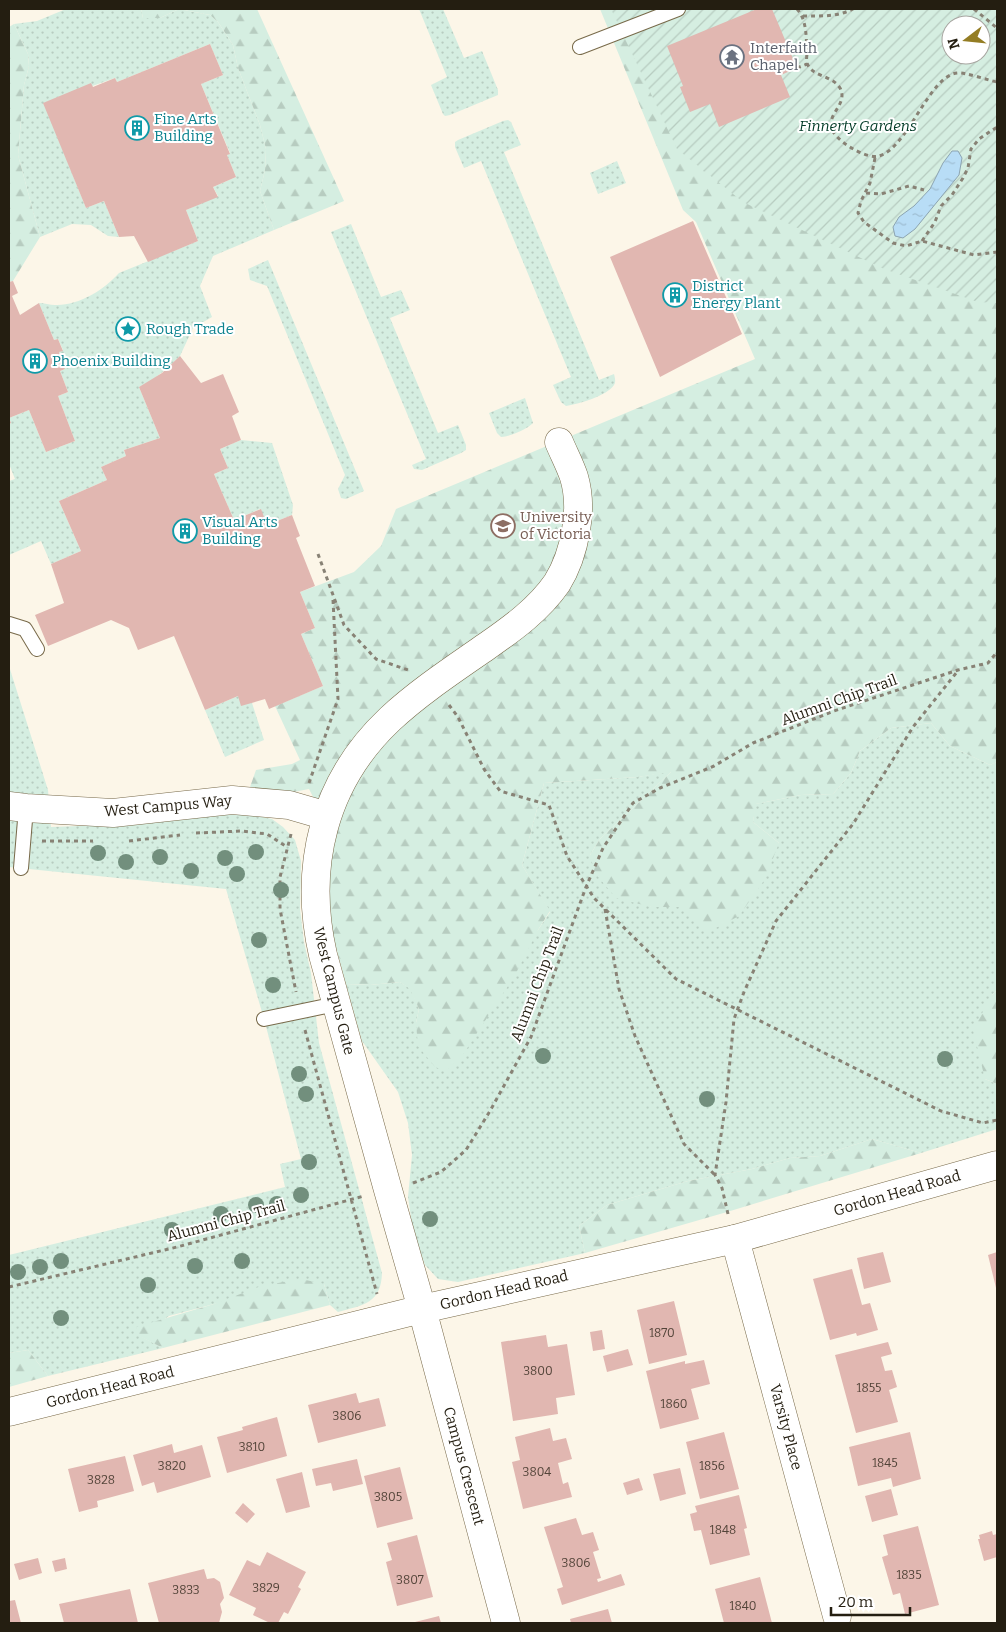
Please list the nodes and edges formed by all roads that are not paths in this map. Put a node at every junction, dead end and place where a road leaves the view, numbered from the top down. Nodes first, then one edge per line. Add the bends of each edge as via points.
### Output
1 (678, 9) edge
2 (580, 48) dead end
3 (559, 442) dead end
4 (9, 624) edge
5 (37, 649) dead end
6 (17, 807) edge
7 (327, 816) junction
8 (20, 868) dead end
9 (336, 1004) junction
10 (264, 1019) dead end
11 (997, 1165) edge
12 (951, 1178) junction
13 (997, 1186) edge
14 (735, 1238) junction
15 (422, 1309) junction
16 (9, 1412) edge
17 (837, 1616) dead end
18 (506, 1623) edge

1 - 2 lane
3 - 7 street, West Campus Gate via 574,479 578,522 574,543 557,582 518,624 390,718 352,764
4 - 5 lane via 25,629
6 - 7 street, West Campus Way via 112,813 232,800 289,805
6 - 8 lane
7 - 9 street, West Campus Gate via 319,844 315,901 317,928
9 - 10 lane
9 - 15 street, West Campus Gate
11 - 12 street, Gordon Head Road
12 - 13 street
12 - 14 street, Gordon Head Road
14 - 15 street, Gordon Head Road
14 - 17 street, Varsity Place
15 - 16 street, Gordon Head Road
15 - 18 street, Campus Crescent

